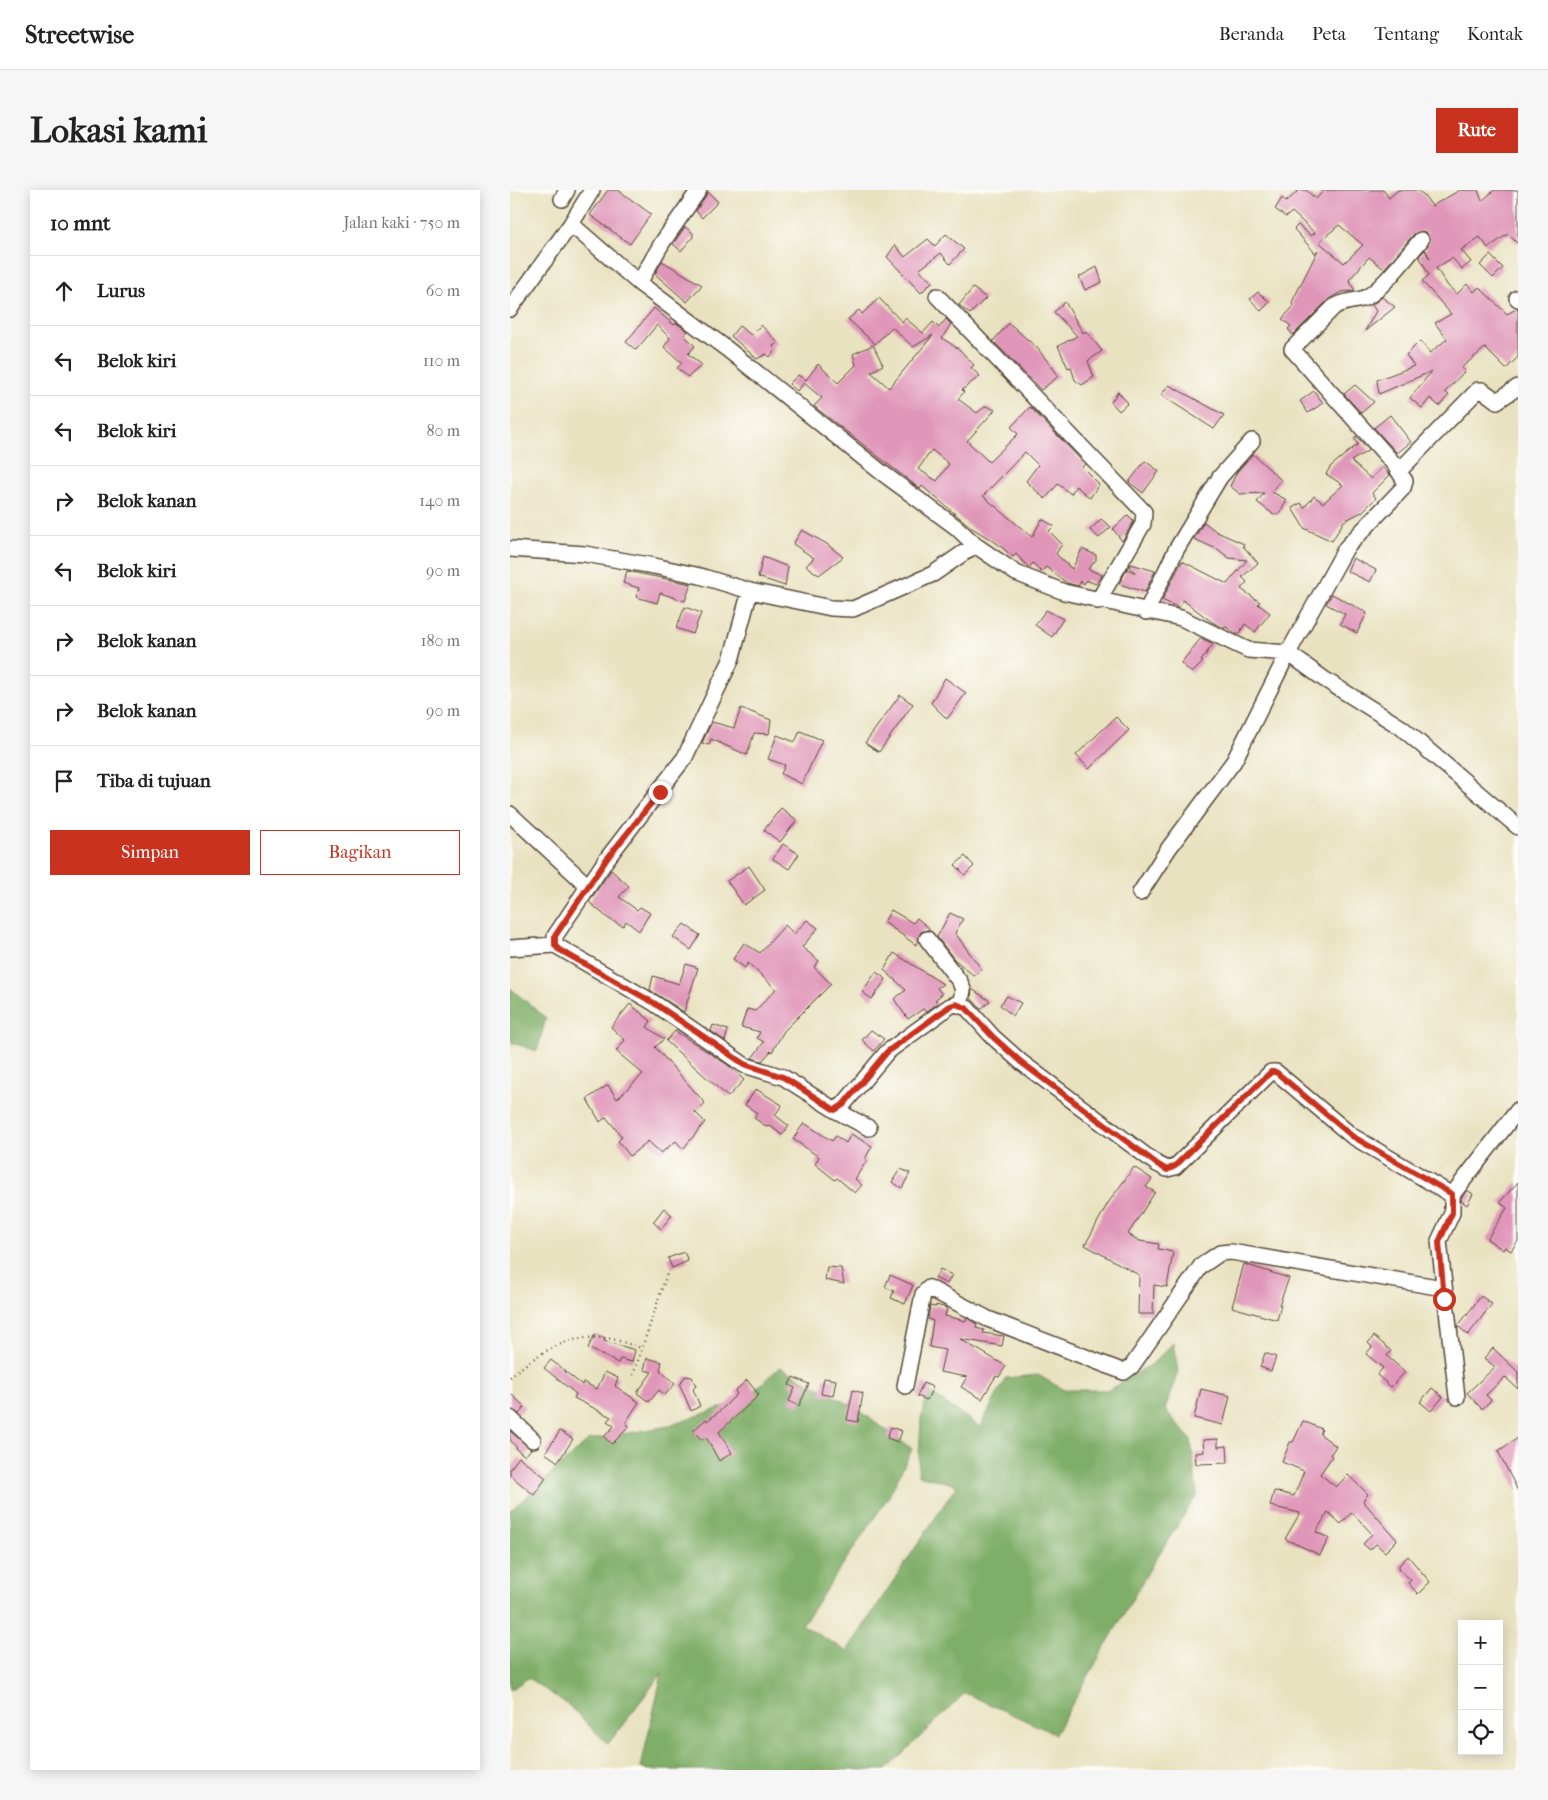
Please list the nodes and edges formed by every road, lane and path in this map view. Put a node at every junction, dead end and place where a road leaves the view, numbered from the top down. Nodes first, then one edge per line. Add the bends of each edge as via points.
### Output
1 (592, 190) edge
2 (699, 190) edge
3 (571, 224) junction
4 (1421, 240) dead end
5 (639, 283) junction
6 (937, 296) dead end
7 (510, 309) edge
8 (1518, 387) edge
9 (1252, 442) dead end
10 (1400, 471) junction
11 (975, 545) junction
12 (510, 549) edge
13 (750, 591) junction
14 (1098, 600) junction
15 (1146, 612) junction
16 (1288, 653) junction
17 (510, 814) edge
18 (1518, 827) edge
19 (588, 886) junction
20 (1140, 893) dead end
21 (927, 939) dead end
22 (555, 945) junction
23 (510, 948) edge
24 (960, 1005) junction
25 (835, 1110) junction
26 (1518, 1110) edge
27 (869, 1128) dead end
28 (1452, 1194) junction
29 (668, 1271) dead end
30 (1443, 1288) junction
31 (642, 1348) junction
32 (632, 1375) dead end
33 (510, 1377) edge
34 (905, 1386) dead end
35 (1457, 1397) dead end
36 (510, 1418) edge
37 (533, 1440) dead end

1 - 3 street
2 - 5 street via 662,242
3 - 5 street
3 - 7 street
4 - 10 street via 1373,293 1361,299 1341,302 1292,349
5 - 11 street
6 - 14 street via 1144,512 1143,524
8 - 10 street via 1497,402 1478,390
9 - 15 street via 1220,477 1176,550
10 - 16 street via 1405,481 1403,488 1350,542
11 - 13 street via 933,574 853,609 832,608
11 - 14 street via 1016,572 1064,592
12 - 13 street via 615,559 700,576
13 - 19 street via 731,660 685,757
14 - 15 street
15 - 16 street via 1181,618 1248,650
16 - 18 street via 1324,680 1402,728
16 - 20 street via 1234,761
17 - 19 street
19 - 22 street via 555,936
21 - 24 street via 960,982 963,990
22 - 23 street
22 - 25 street via 654,1003 737,1060 783,1077
24 - 25 street via 950,1006 887,1052 843,1105
24 - 28 street via 1021,1062 1165,1169 1173,1168 1273,1071 1308,1096 1352,1136
25 - 27 street
26 - 28 street
28 - 30 street via 1452,1213 1439,1242
29 - 31 path
30 - 34 street via 1231,1252 1220,1253 1201,1266 1132,1366 1124,1372 988,1319 929,1288 923,1294
30 - 35 street
31 - 32 path
31 - 33 path via 605,1338 583,1338 548,1348
36 - 37 street

